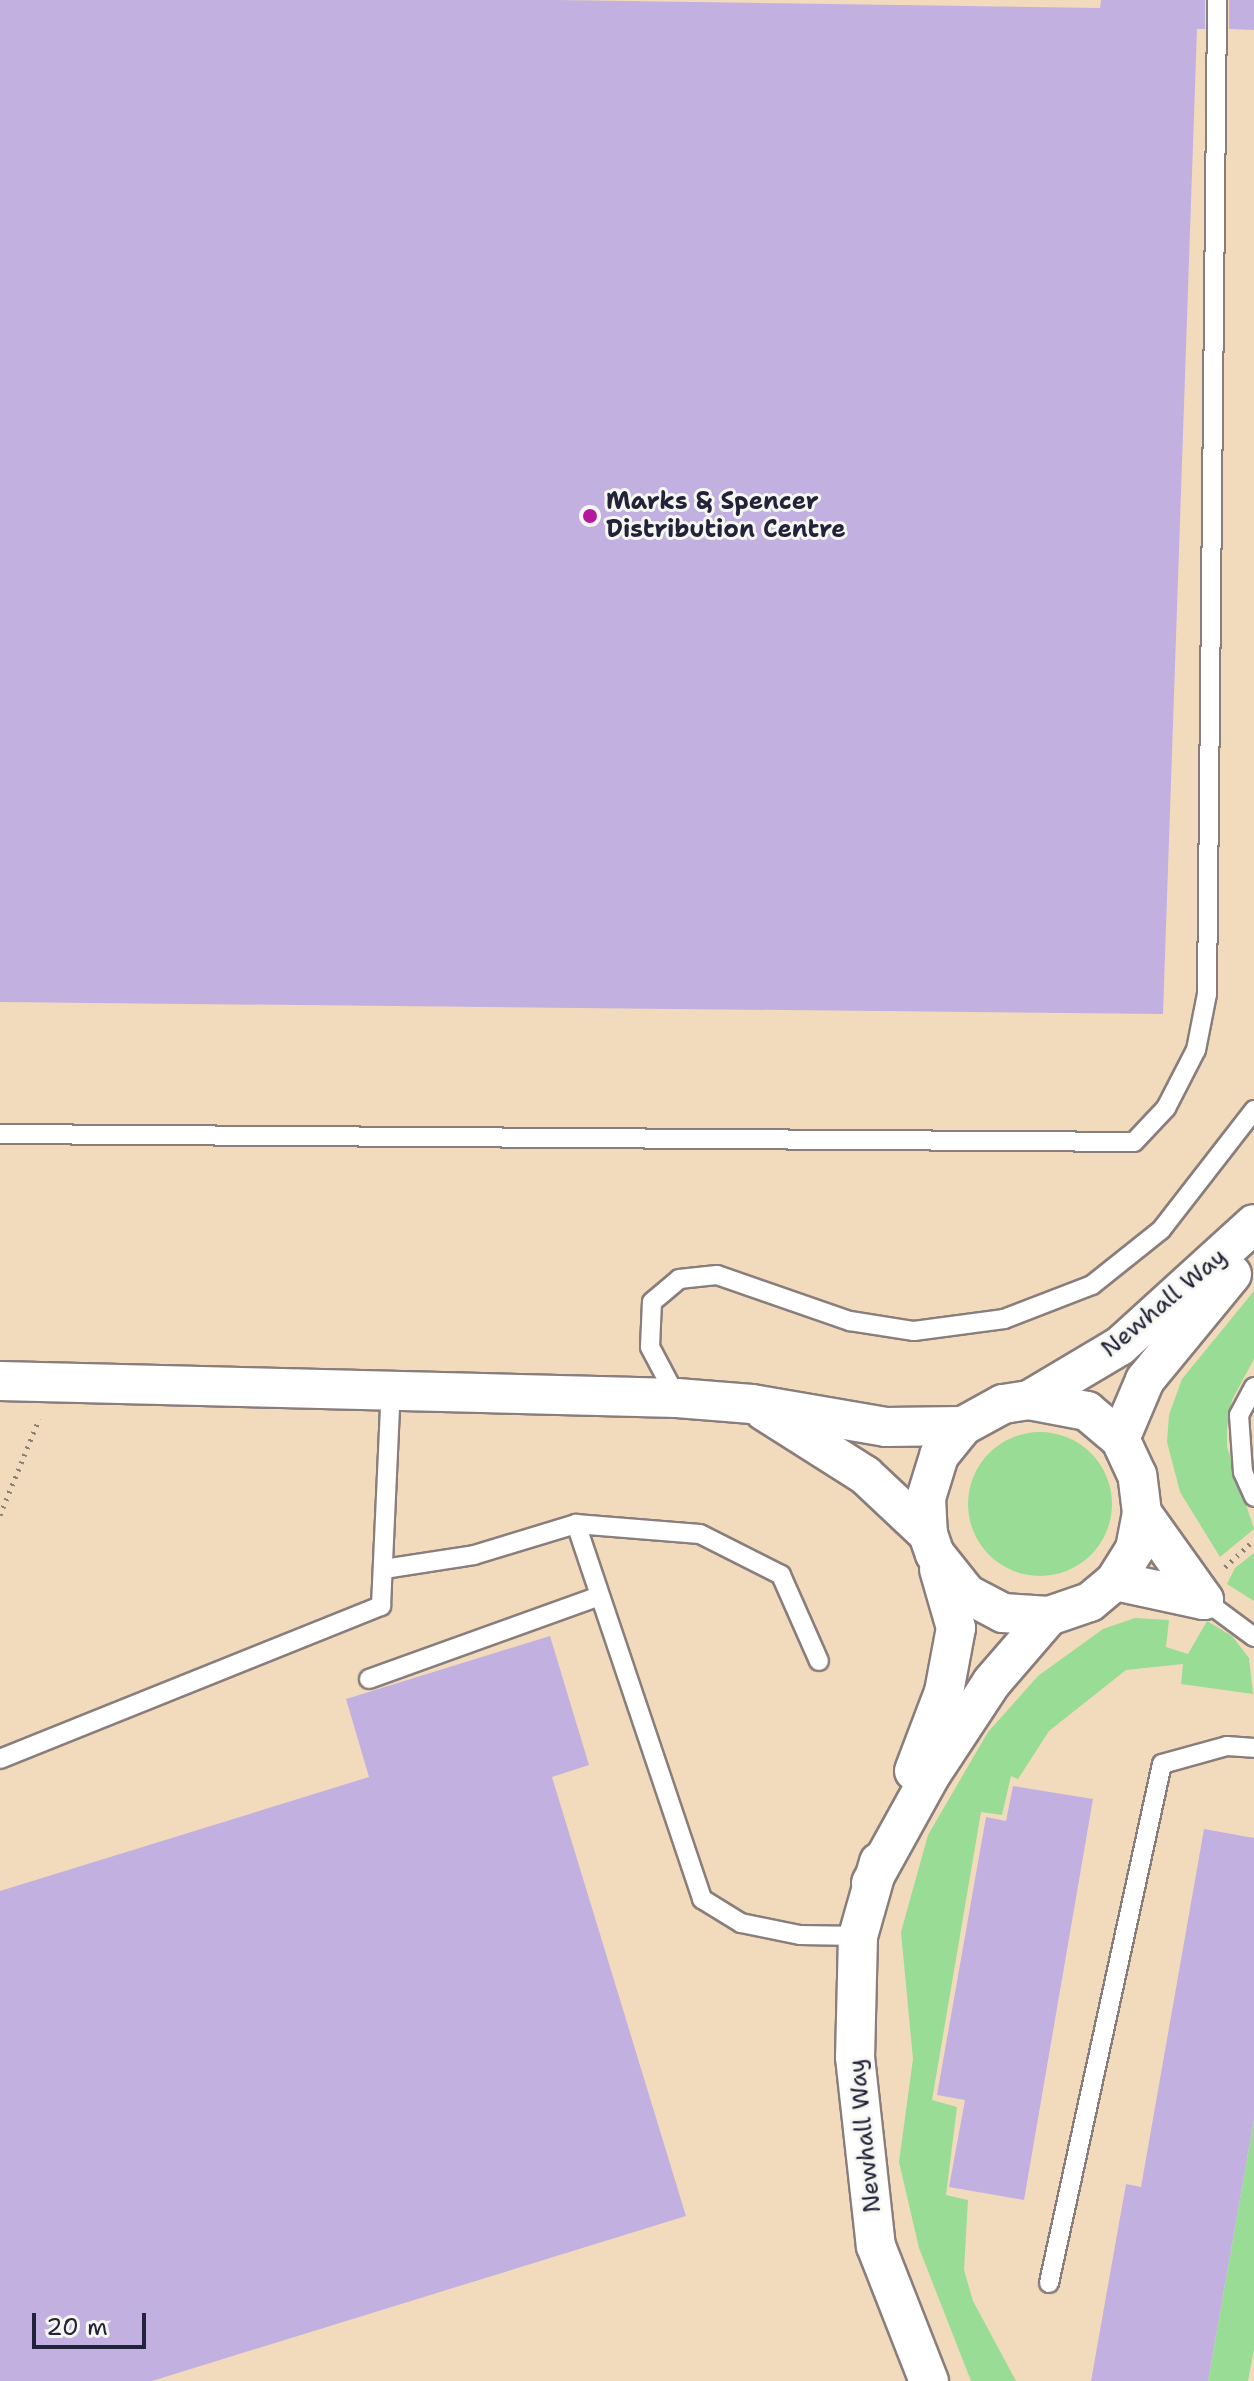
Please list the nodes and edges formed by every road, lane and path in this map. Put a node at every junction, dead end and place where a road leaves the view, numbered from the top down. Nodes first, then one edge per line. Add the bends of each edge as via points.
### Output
1 (1217, 0) edge
2 (1254, 1110) edge
3 (0, 1134) edge
4 (1254, 1224) edge
5 (1254, 1247) edge
6 (0, 1381) edge
7 (55, 1381) junction
8 (391, 1387) junction
9 (1254, 1387) edge
10 (677, 1398) junction
11 (1029, 1400) junction
12 (752, 1404) junction
13 (963, 1426) junction
14 (1120, 1439) junction
15 (1254, 1497) edge
16 (1142, 1513) junction
17 (0, 1515) edge
18 (576, 1524) junction
19 (931, 1544) junction
20 (384, 1569) junction
21 (1115, 1581) junction
22 (600, 1596) junction
23 (1204, 1600) junction
24 (1049, 1616) junction
25 (1254, 1637) edge
26 (819, 1661) dead end
27 (369, 1679) dead end
28 (1254, 1748) edge
29 (0, 1759) edge
30 (871, 1883) junction
31 (858, 1936) junction
32 (1049, 2283) dead end
33 (929, 2381) edge

1 - 3 lane via 1207,994 1196,1050 1166,1108 1134,1142
2 - 10 lane via 1161,1230 1092,1285 1004,1319 914,1331 850,1321 717,1275 679,1279 652,1302 650,1347
4 - 11 street, Newhall Way via 1120,1346
5 - 14 street, Newhall Way via 1145,1380
6 - 7 street
7 - 8 street
7 - 17 path
8 - 10 street
8 - 20 lane
9 - 15 lane via 1239,1415 1243,1472
10 - 12 street
11 - 13 street, Newhall Way via 1003,1404
11 - 14 street, Newhall Way via 1087,1411
12 - 13 street via 886,1427
12 - 19 street via 865,1475
13 - 19 street, Newhall Way via 930,1479
14 - 16 street, Newhall Way via 1137,1475
16 - 21 street, Newhall Way via 1135,1549
16 - 23 street
18 - 20 lane via 474,1555
18 - 22 lane
18 - 26 lane via 700,1534 732,1547 781,1575
19 - 24 street, Newhall Way via 967,1594 1003,1613
19 - 30 street, Newhall Way via 956,1628 944,1692
20 - 29 lane via 381,1606
21 - 23 street
21 - 24 street, Newhall Way via 1090,1602
22 - 27 lane
22 - 31 lane via 702,1899 741,1923 800,1935
23 - 25 lane
24 - 30 street, Newhall Way via 984,1693
28 - 32 lane via 1227,1746 1162,1764
30 - 31 street, Newhall Way
31 - 33 street, Newhall Way via 855,2057 876,2246

